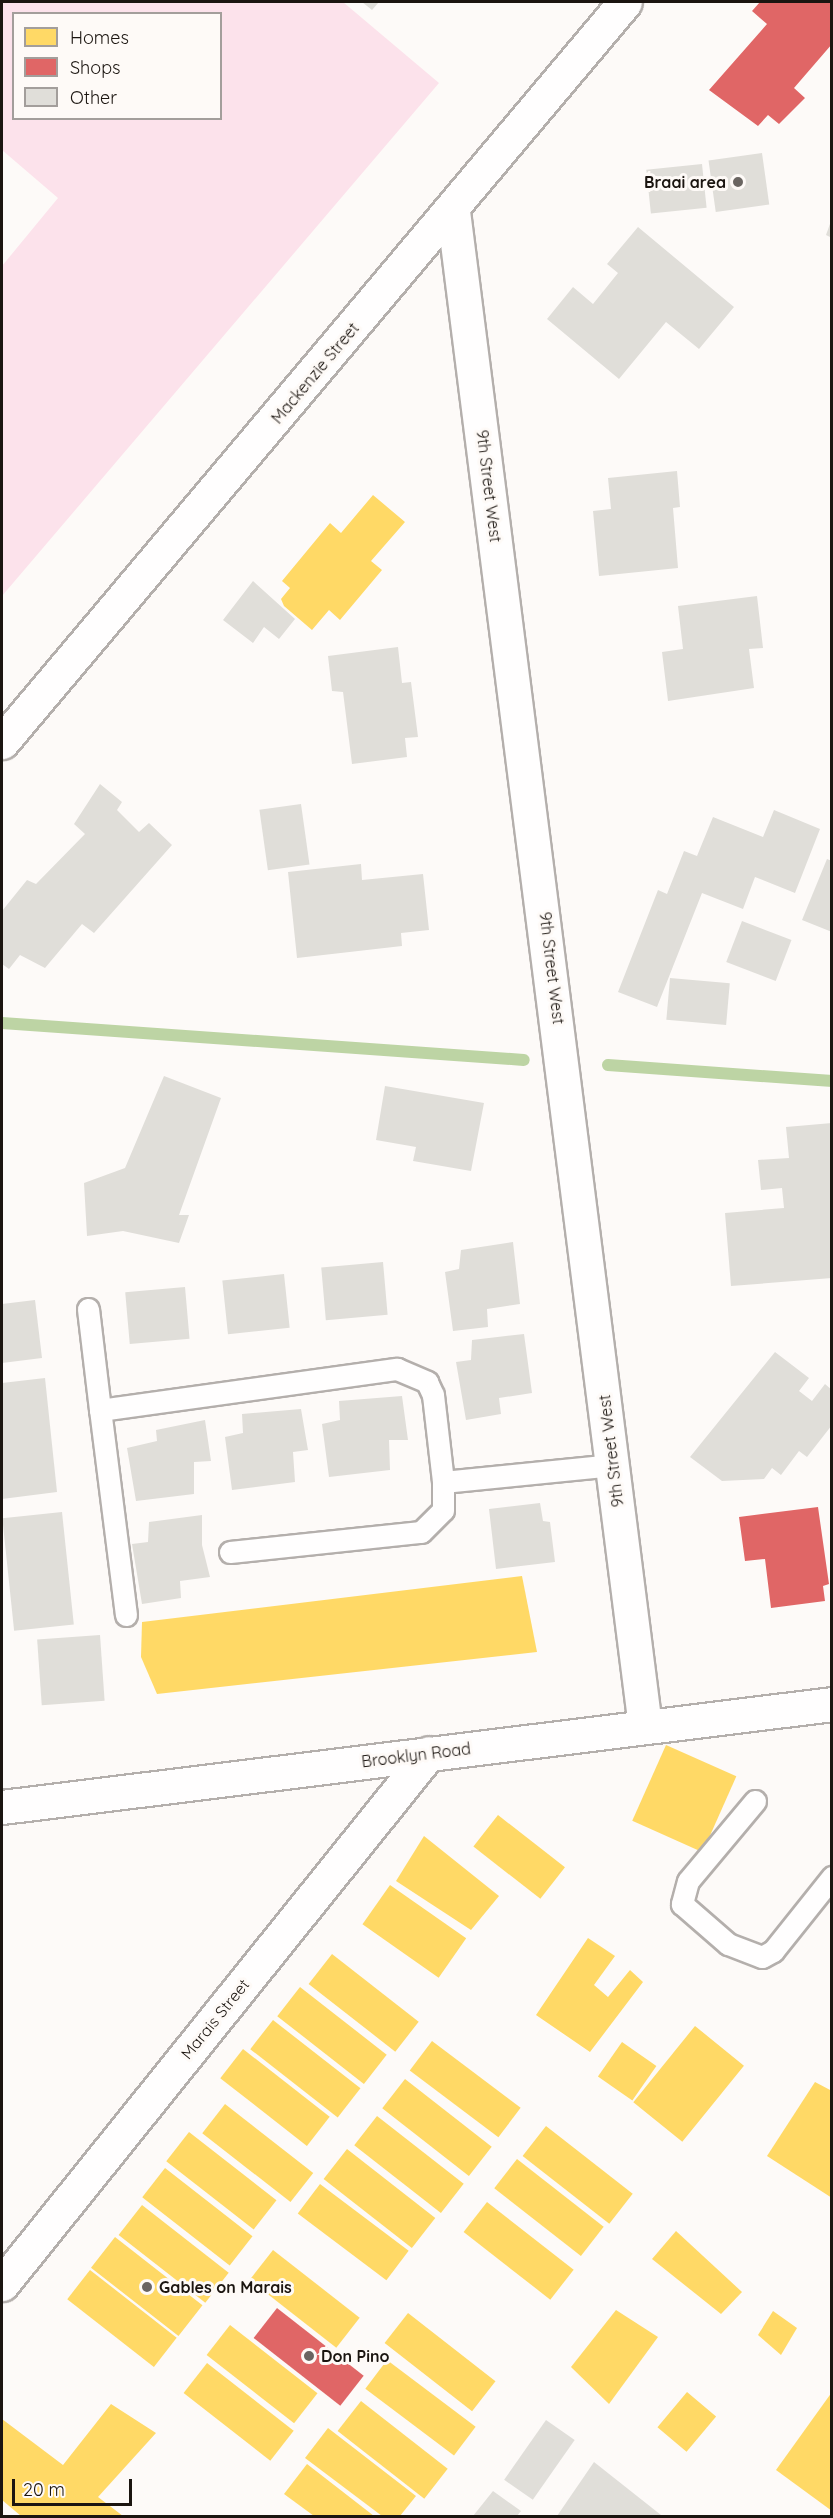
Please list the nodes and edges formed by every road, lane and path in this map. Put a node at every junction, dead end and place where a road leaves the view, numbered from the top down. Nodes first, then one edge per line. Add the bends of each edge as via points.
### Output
1 (626, 2) edge
2 (453, 211) junction
3 (2, 742) edge
4 (88, 1309) dead end
5 (100, 1410) junction
6 (613, 1465) junction
7 (443, 1482) junction
8 (230, 1552) dead end
9 (126, 1615) dead end
10 (831, 1704) edge
11 (645, 1726) junction
12 (429, 1753) junction
13 (755, 1801) dead end
14 (2, 1807) edge
15 (831, 1877) edge
16 (2, 2284) edge

1 - 2 street, Mackenzie Street
2 - 3 street, Mackenzie Street
2 - 6 street, 9th Street West
4 - 5 lane
5 - 7 lane via 397,1369 427,1382 433,1395
5 - 9 lane
6 - 7 lane
6 - 11 street, 9th Street West
7 - 8 lane via 443,1510 421,1532
10 - 11 street, Brooklyn Road
11 - 12 street, Brooklyn Road
12 - 14 street, Brooklyn Road
12 - 16 street, Marais Street
13 - 15 lane via 688,1881 682,1904 728,1944 762,1957 773,1951

